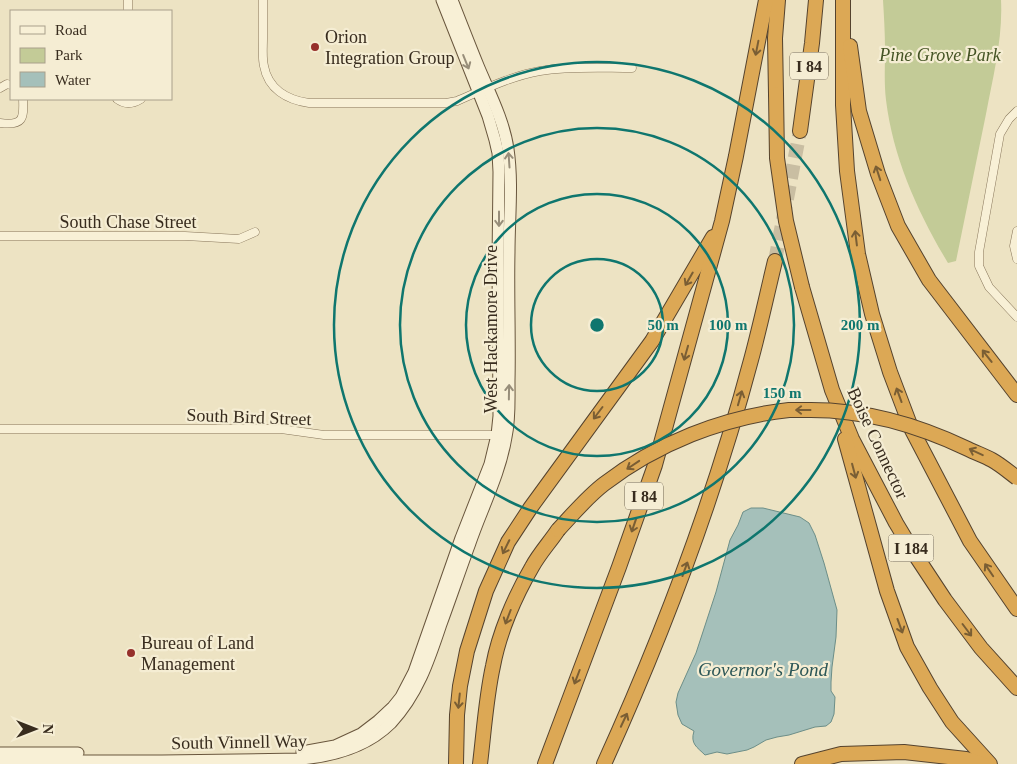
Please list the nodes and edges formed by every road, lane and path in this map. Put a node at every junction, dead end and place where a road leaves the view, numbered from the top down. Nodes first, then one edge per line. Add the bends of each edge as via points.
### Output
1 (263, 0) edge
2 (442, 0) edge
3 (452, 0) edge
4 (766, 0) edge
5 (778, 0) edge
6 (816, 0) edge
7 (843, 0) edge
8 (632, 68) dead end
9 (483, 90) junction
10 (23, 100) edge
11 (119, 100) edge
12 (139, 100) edge
13 (1017, 111) edge
14 (0, 123) edge
15 (800, 131) tunnel mouth
16 (722, 222) junction
17 (1017, 231) edge
18 (255, 232) dead end
19 (0, 236) edge
20 (1017, 260) edge
21 (775, 261) tunnel mouth
22 (1017, 317) edge
23 (832, 390) junction
24 (1017, 394) edge
25 (0, 429) edge
26 (497, 435) junction
27 (1017, 478) edge
28 (466, 540) junction
29 (1017, 609) edge
30 (426, 654) joint
31 (1017, 688) edge
32 (0, 753) edge
33 (246, 756) junction
34 (0, 761) edge
35 (456, 764) edge
36 (480, 764) edge
37 (545, 764) edge
38 (604, 764) edge
39 (802, 764) edge
40 (982, 764) edge
41 (990, 764) edge

1 - 9 street via 263,57 267,77 280,93 294,100 309,103 446,103
2 -> 9 street, West Hackamore Drive
3 - 9 street, West Hackamore Drive
4 -> 16 highway, I 84
5 - 23 highway, Boise Connector / I 184, bridge via 775,38 778,158 786,221
6 - 15 highway, I 84
24 -> 7 highway via 929,280 898,226 878,174 860,111
29 -> 7 highway, Boise Connector via 970,542 912,430 872,314 858,254 847,171
8 - 9 street via 555,69
9 -> 26 street, West Hackamore Drive via 499,162
28 -> 9 street, West Hackamore Drive via 503,452 508,416 510,174 505,135
10 - 14 street via 24,114 20,121
11 - 12 street via 130,104
13 - 22 street via 1000,134 979,266 990,287
16 -> 35 highway via 652,341 508,542 486,591 467,652 457,715
16 -> 37 highway, I 84 via 655,465
17 - 20 street via 1014,246
18 - 19 street, South Chase Street via 239,238
38 -> 21 highway via 652,655 698,534 751,360
23 -> 31 highway, Boise Connector / I 184 via 852,439 914,553 981,648
23 -> 41 highway via 887,591 907,647 952,722
25 - 26 street, South Bird Street via 281,429 324,435
26 - 28 street, West Hackamore Drive
27 -> 36 highway, bridge via 992,460 948,439 870,416 830,410 790,410 747,417 710,428 646,456 603,484 582,504 532,566 515,600 493,664
28 - 30 street, West Hackamore Drive
30 - 33 street, South Vinnell Way via 402,697 361,734 334,746 306,752
32 - 33 street, South Vinnell Way
33 - 34 street, South Vinnell Way via 162,761
39 - 40 highway via 841,754 904,752

